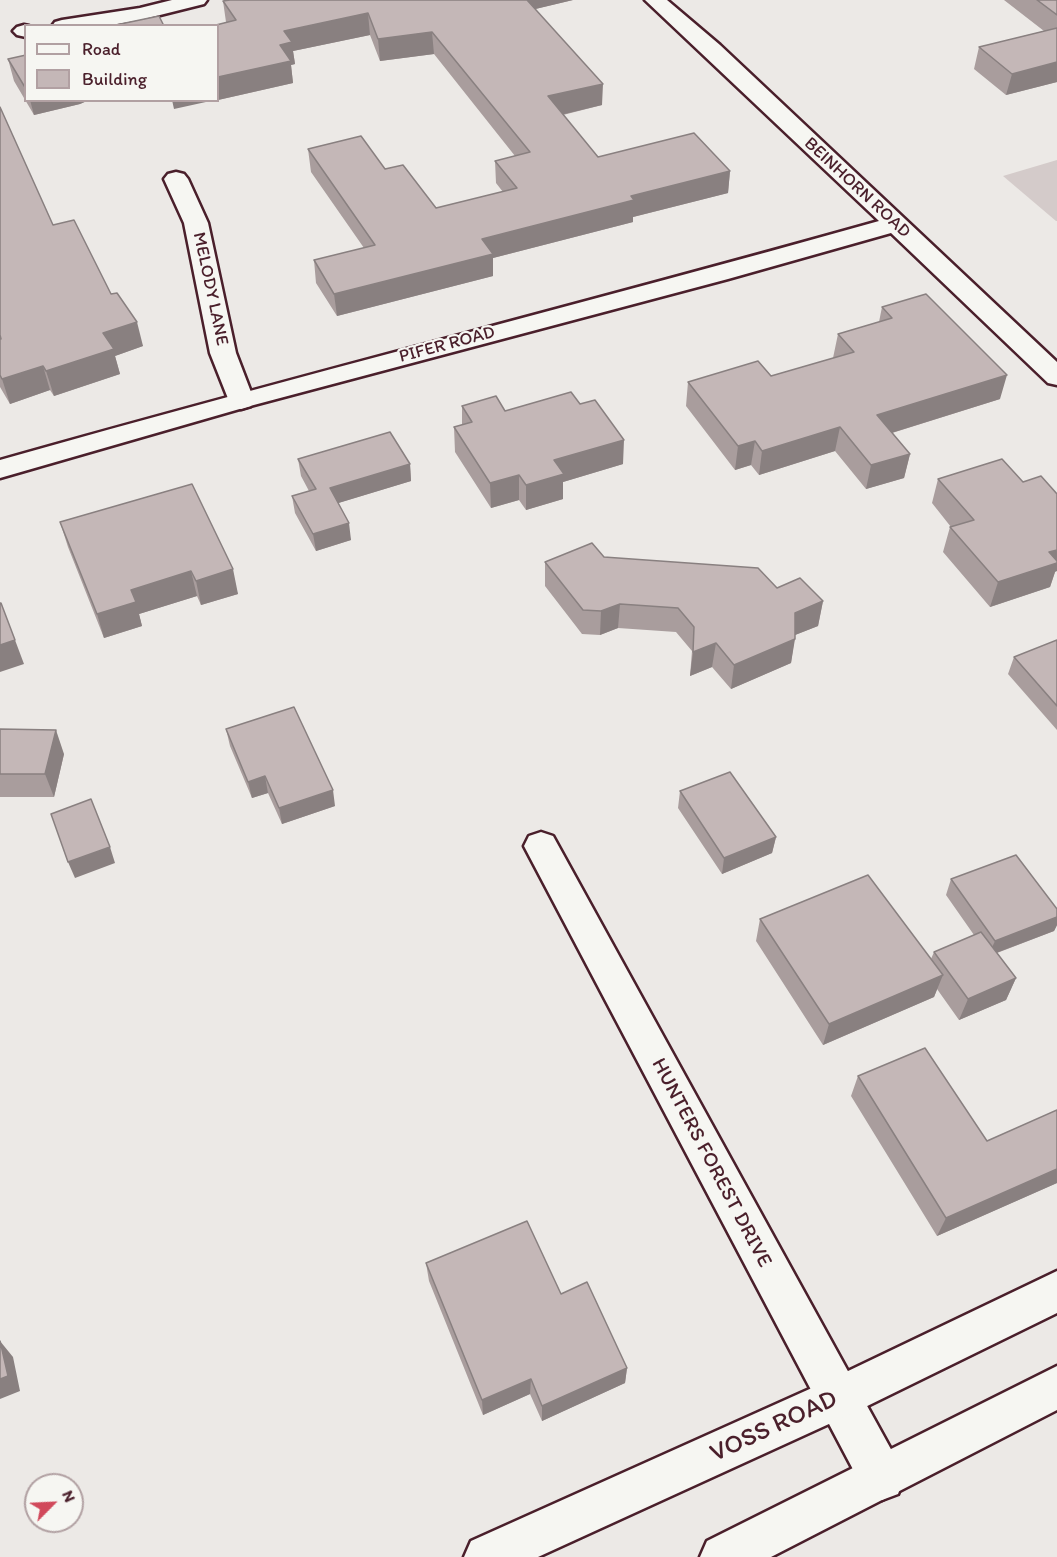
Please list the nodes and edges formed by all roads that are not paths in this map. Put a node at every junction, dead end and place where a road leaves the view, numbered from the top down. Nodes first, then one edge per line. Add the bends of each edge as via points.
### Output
1 (197, 0) edge
2 (656, 0) edge
3 (75, 24) edge
4 (176, 179) dead end
5 (896, 224) junction
6 (1057, 377) edge
7 (241, 400) junction
8 (0, 469) edge
9 (541, 846) dead end
10 (1057, 1291) edge
11 (1057, 1387) edge
12 (838, 1398) junction
13 (882, 1478) junction
14 (487, 1557) edge
15 (723, 1557) edge

1 - 3 street
2 - 5 street, BEINHORN ROAD
4 - 7 street, MELODY LANE via 196,223 223,353
5 - 6 street, BEINHORN ROAD
5 - 7 street, PIFER ROAD
7 - 8 street, PIFER ROAD
9 - 12 street, HUNTERS FOREST DRIVE
10 - 12 street, VOSS ROAD
11 - 13 street
12 - 13 street, HUNTERS FOREST DRIVE
12 - 14 street, VOSS ROAD
13 - 15 street

